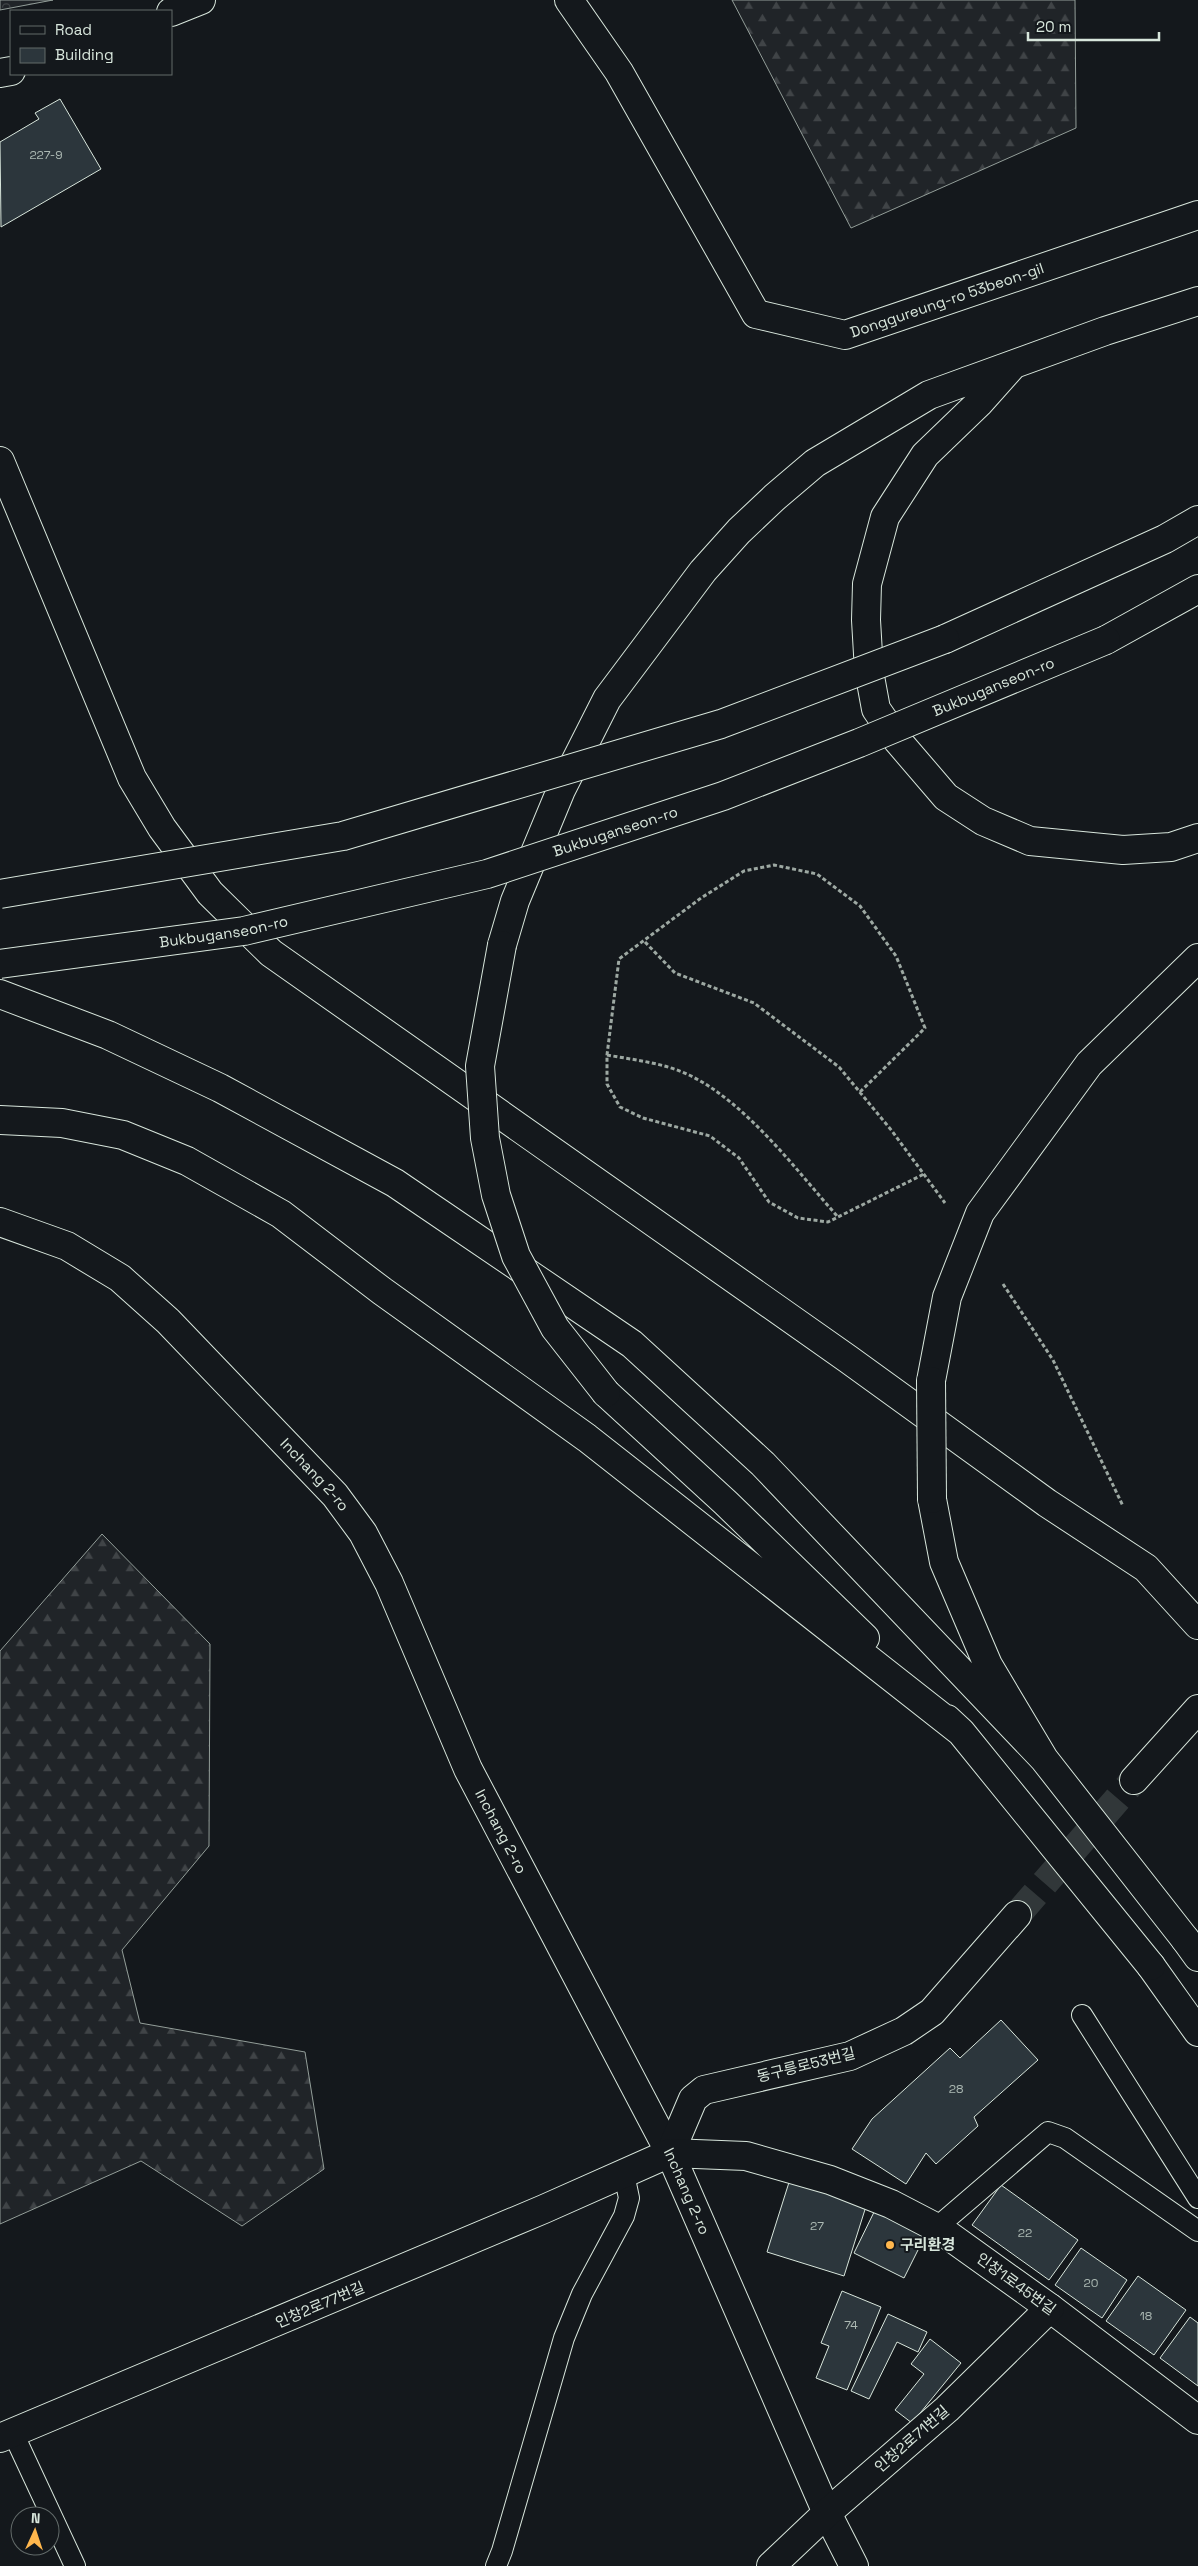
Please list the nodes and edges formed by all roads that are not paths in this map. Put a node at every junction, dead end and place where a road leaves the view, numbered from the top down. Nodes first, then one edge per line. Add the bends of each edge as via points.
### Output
1 (202, 0) edge
2 (569, 0) edge
3 (172, 12) edge
4 (1198, 215) edge
5 (1198, 301) edge
6 (1015, 363) junction
7 (0, 461) edge
8 (1198, 520) edge
9 (1198, 589) edge
10 (1198, 838) edge
11 (0, 894) edge
12 (1198, 958) edge
13 (0, 964) edge
14 (0, 994) edge
15 (0, 1120) edge
16 (0, 1222) edge
17 (1198, 1626) edge
18 (1198, 1709) edge
19 (960, 1732) junction
20 (1044, 1759) junction
21 (1134, 1780) tunnel mouth
22 (1016, 1915) tunnel mouth
23 (1192, 1948) edge
24 (1082, 2015) dead end
25 (1198, 2032) edge
26 (670, 2153) junction
27 (624, 2174) junction
28 (1198, 2198) edge
29 (936, 2228) junction
30 (1198, 2231) edge
31 (1050, 2308) junction
32 (1198, 2420) edge
33 (7, 2435) edge
34 (827, 2513) junction
35 (75, 2566) edge
36 (496, 2566) edge
37 (771, 2566) edge
38 (854, 2566) edge

1 - 3 main road
2 - 4 main road, Donggureung-ro 53beon-gil via 619,72 756,314 845,335
5 - 6 main road
6 - 10 main road via 925,455 885,517 868,584 866,620 869,671 876,709 898,741 946,797 983,821 1030,841 1123,850 1171,847
6 - 19 main road, bridge via 929,395 815,464 754,517 715,558 607,699 561,790 515,901 502,944 480,1066 485,1138 496,1195 516,1256 555,1328 606,1393 726,1503
7 - 17 main road via 132,778 162,828 210,893 264,946 1047,1503 1146,1568
8 - 11 main road, bridge via 1165,539 945,639 721,724 343,836
9 - 13 main road, Bukbuganseon-ro, bridge via 1106,640 859,743 723,796 487,874 244,931
12 - 20 main road, bridge via 1089,1064 980,1213 947,1297 931,1381 932,1499 944,1562 988,1665
14 - 20 main road via 108,1035 186,1072 386,1178 632,1344 763,1464
15 - 19 main road via 62,1123 123,1135 187,1161 281,1214 587,1438
16 - 26 main road, Inchang 2-ro via 67,1246 120,1278 168,1321 335,1495 363,1533 389,1583 468,1768
18 - 21 main road
19 - 25 main road via 1151,1966
20 - 23 main road
22 - 26 main road, 동구릉로53번길 via 932,2012 904,2031 850,2056 704,2090 693,2099
24 - 28 lane
26 - 27 main road, 인창2로77번길
26 - 29 main road, 인창1로45번길 via 756,2158 830,2180 890,2204
26 - 34 main road, Inchang 2-ro
27 - 33 main road, 인창2로77번길
27 - 36 lane via 629,2198 624,2216 582,2294 564,2338
29 - 30 lane via 1048,2132 1065,2138
29 - 31 main road, 인창1로45번길
31 - 32 main road, 인창1로45번길
31 - 34 main road, 인창2로71번길 via 947,2409
33 - 35 lane, 인창2로77번길
34 - 37 main road, 인창2로71번길
34 - 38 main road, Inchang 2-ro

